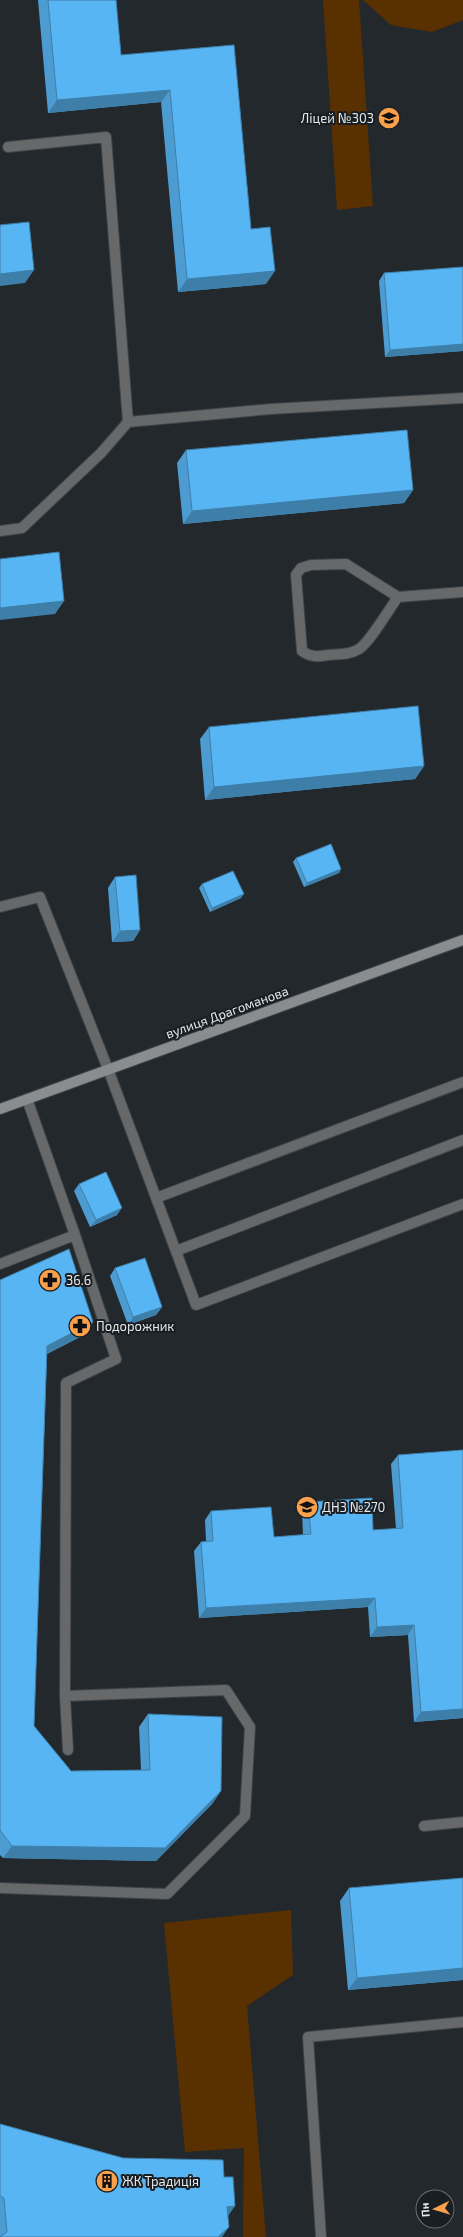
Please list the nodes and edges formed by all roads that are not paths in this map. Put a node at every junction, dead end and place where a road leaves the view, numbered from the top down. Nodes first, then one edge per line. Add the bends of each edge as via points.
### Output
1 (8, 147) dead end
2 (463, 398) edge
3 (128, 422) junction
4 (0, 531) edge
5 (463, 592) edge
6 (398, 597) junction
7 (0, 907) edge
8 (463, 940) edge
9 (108, 1070) junction
10 (463, 1082) edge
11 (27, 1099) junction
12 (0, 1109) edge
13 (463, 1140) edge
14 (156, 1198) junction
15 (463, 1204) edge
16 (75, 1235) junction
17 (176, 1251) junction
18 (0, 1264) edge
19 (65, 1696) junction
20 (68, 1750) dead end
21 (463, 1822) edge
22 (424, 1826) dead end
23 (0, 1888) edge
24 (463, 2022) edge
25 (321, 2237) edge

1 - 3 lane via 106,137
2 - 3 lane via 271,409
3 - 4 lane via 101,453 22,528
5 - 6 lane
6 - 6 lane via 346,564 311,565 301,568 296,575 295,583 302,651 308,656 320,656 348,653 358,649 366,642
7 - 9 lane via 40,897
8 - 9 street, вулиця Драгоманова
9 - 11 street, вулиця Драгоманова
9 - 14 lane
10 - 14 lane
11 - 12 street, вулиця Драгоманова
11 - 16 lane
13 - 17 lane
14 - 17 lane
15 - 17 lane via 196,1305
16 - 18 lane
16 - 19 lane via 116,1358 66,1383
19 - 20 lane
19 - 23 lane via 226,1690 250,1727 245,1816 167,1894
21 - 22 lane
24 - 25 lane via 308,2037

